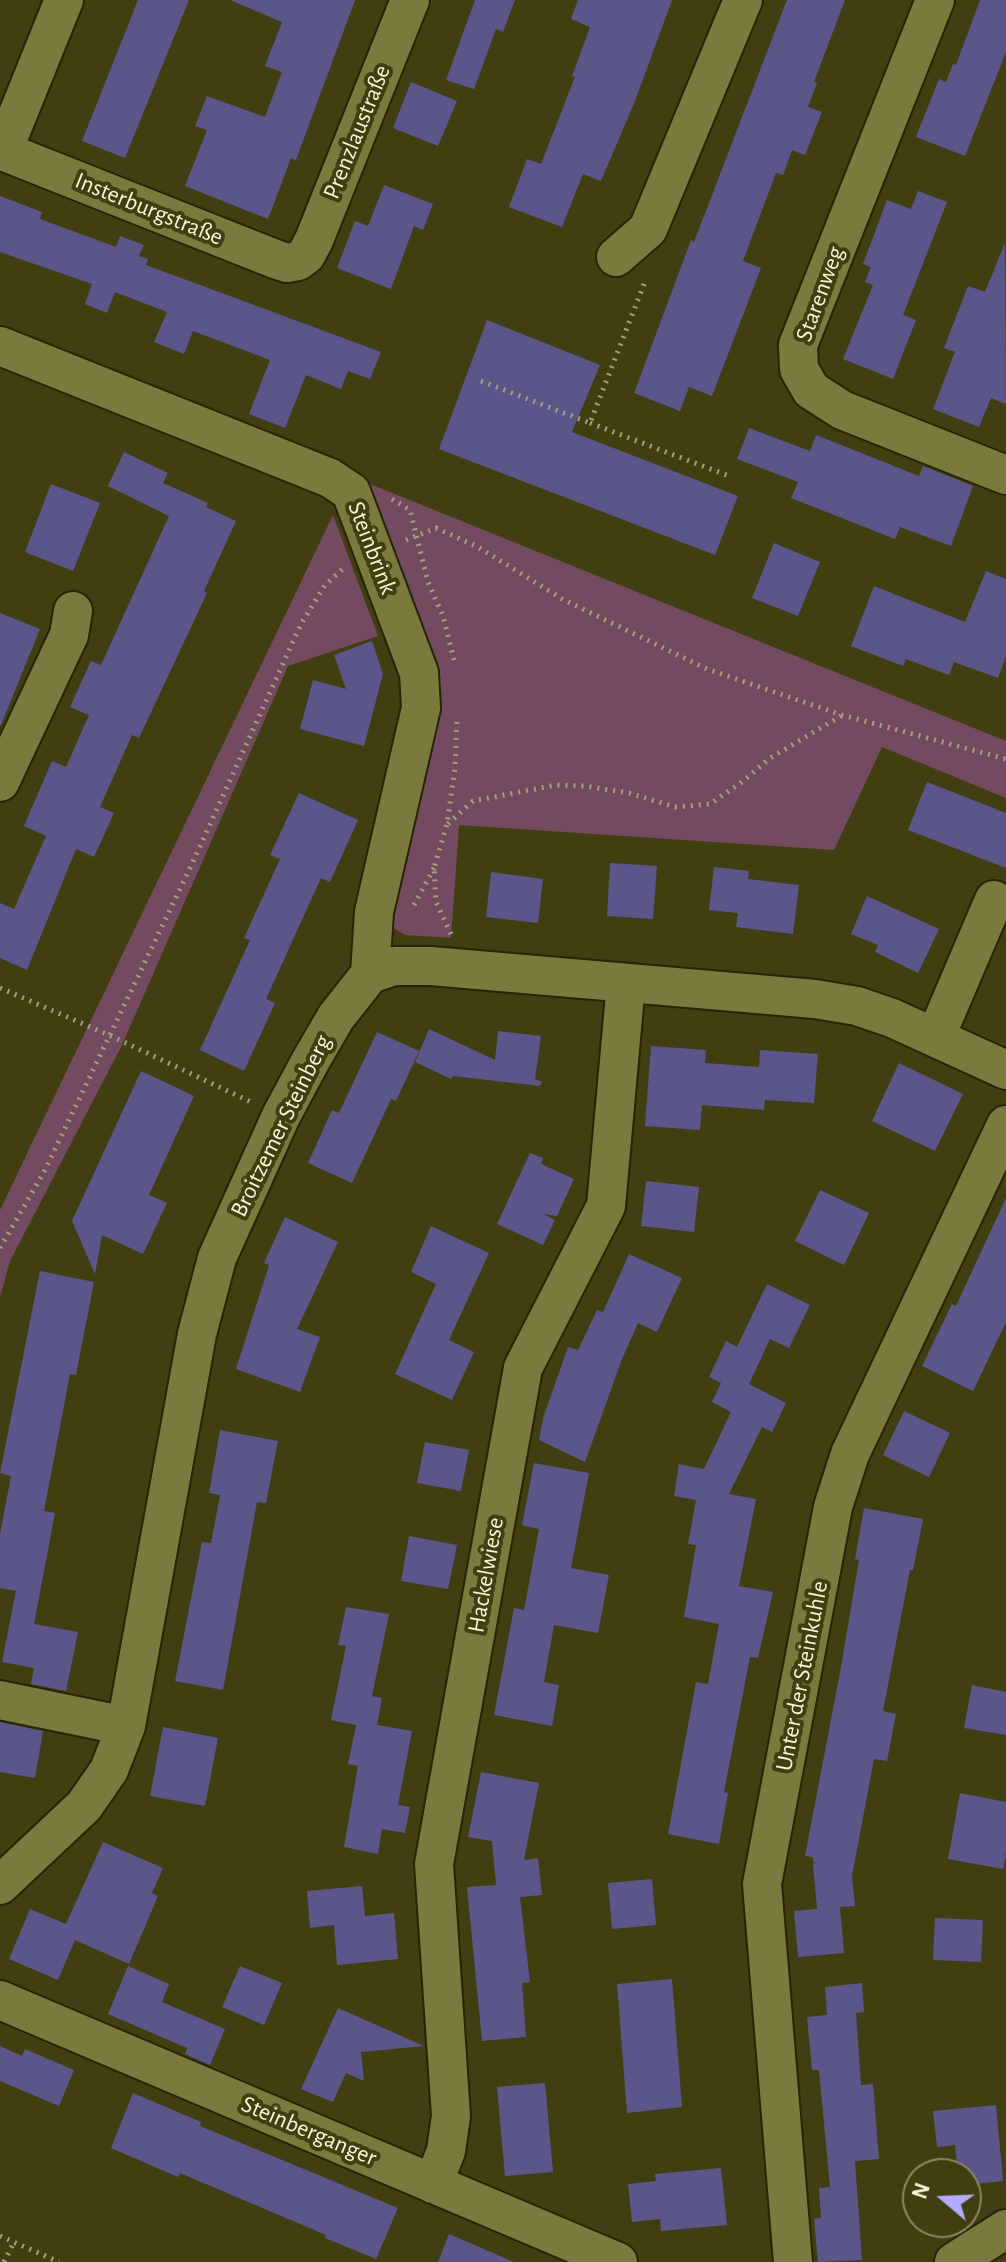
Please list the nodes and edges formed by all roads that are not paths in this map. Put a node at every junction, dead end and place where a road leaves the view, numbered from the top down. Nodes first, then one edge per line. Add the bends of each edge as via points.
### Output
1 (64, 0) edge
2 (410, 0) edge
3 (743, 0) edge
4 (935, 0) edge
5 (1, 150) edge
6 (619, 255) road end
7 (298, 261) joint
8 (0, 346) edge
9 (1006, 475) edge
10 (73, 611) dead end
11 (0, 782) edge
12 (994, 900) dead end
13 (370, 974) junction
14 (626, 983) junction
15 (936, 1036) junction
16 (1006, 1070) edge
17 (1006, 1125) edge
18 (0, 1700) edge
19 (126, 1726) junction
20 (0, 1885) edge
21 (0, 2000) edge
22 (433, 2184) junction
23 (1006, 2229) edge
24 (618, 2262) edge
25 (793, 2262) edge
26 (954, 2262) edge

1 - 5 street
2 - 7 street, Prenzlaustraße via 314,240
3 - 6 street via 648,229
4 - 9 street, Starenweg via 798,345 799,369 811,390 842,410
5 - 7 street, Insterburgstraße via 275,259
8 - 13 street, Steinbrink via 330,478 351,492 419,673 421,708 374,912
10 - 11 street via 69,635
12 - 15 street
13 - 14 street via 394,966 431,966
13 - 19 street, Broitzemer Steinberg via 336,1017 281,1116 217,1258 201,1319
14 - 15 street via 857,1006
14 - 22 street, Hackelwiese via 606,1206 523,1368 434,1864 451,2116 446,2151
15 - 16 street
17 - 25 street, Unter der Steinkuhle via 850,1454 833,1507 762,1884
18 - 19 street
19 - 20 street, Broitzemer Steinberg via 109,1770 84,1806
21 - 22 street, Steinberganger
22 - 24 street, Steinberganger
23 - 26 street

